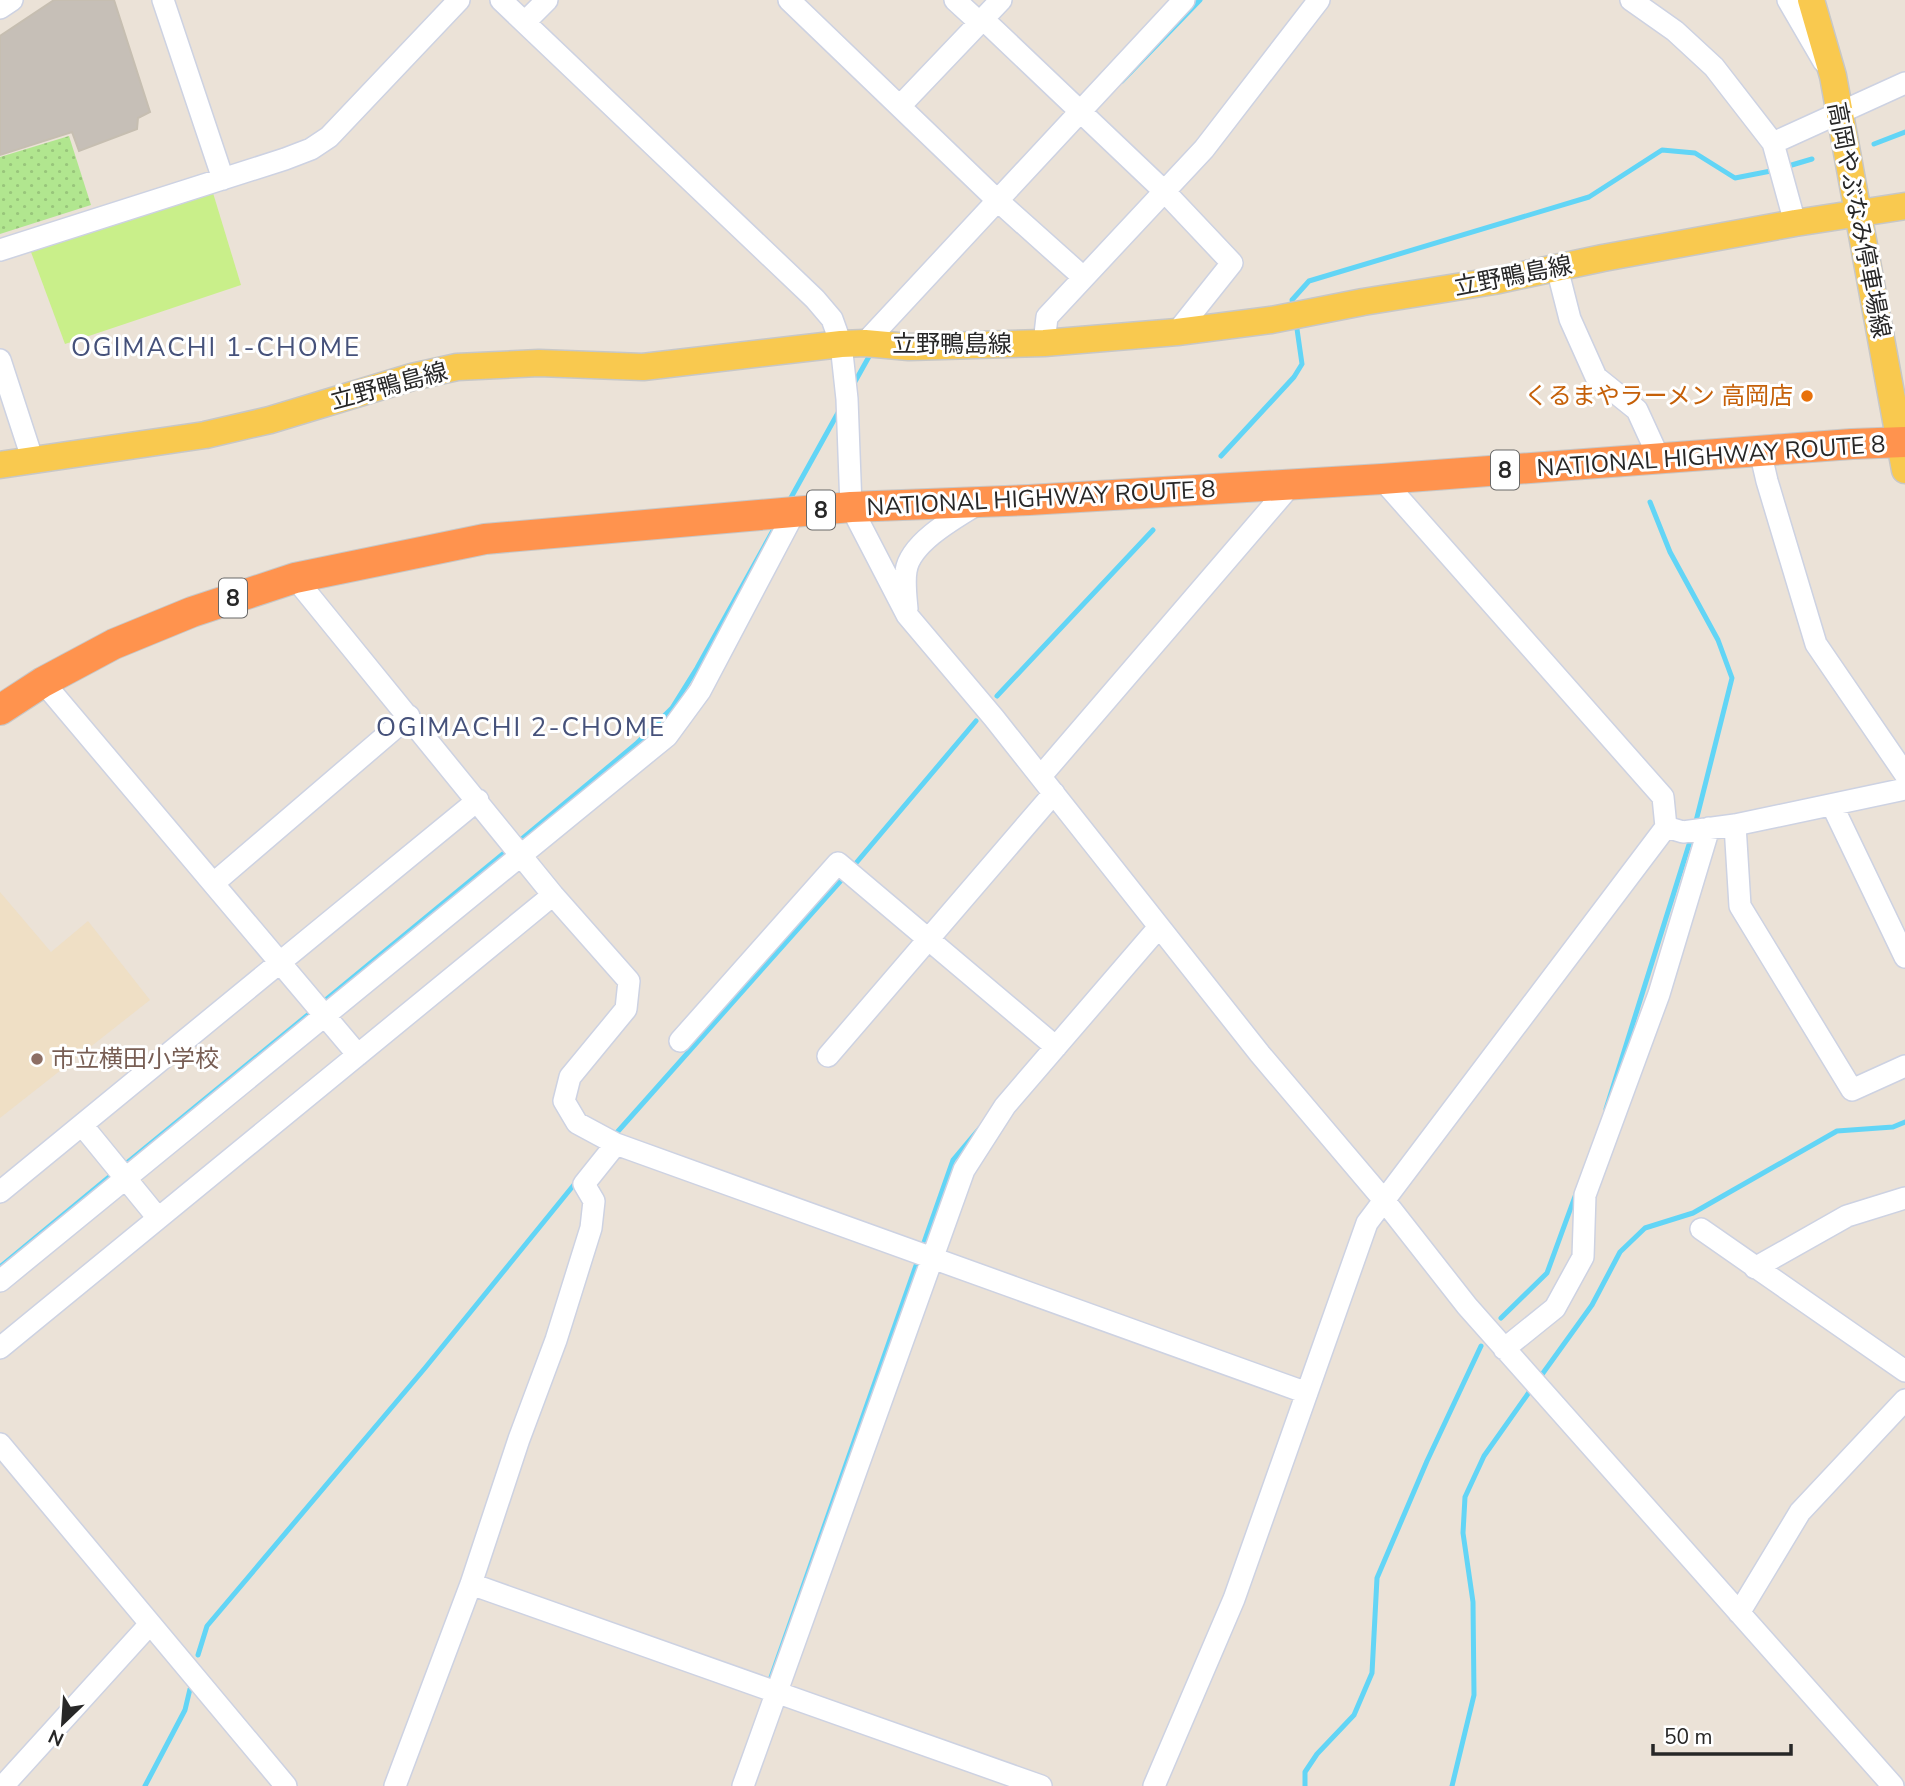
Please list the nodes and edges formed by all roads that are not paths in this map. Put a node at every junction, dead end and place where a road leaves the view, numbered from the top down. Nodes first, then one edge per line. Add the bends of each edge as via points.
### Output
1 (12, 0) edge
2 (163, 0) edge
3 (459, 0) edge
4 (500, 0) edge
5 (547, 0) edge
6 (789, 0) edge
7 (955, 0) edge
8 (1002, 0) edge
9 (1184, 0) edge
10 (1319, 0) edge
11 (1631, 0) edge
12 (1788, 0) edge
13 (1811, 0) edge
14 (0, 8) edge
15 (981, 21) junction
16 (525, 22) junction
17 (1833, 75) junction
18 (1905, 83) edge
19 (900, 106) junction
20 (1838, 112) junction
21 (1087, 117) junction
22 (1773, 144) junction
23 (223, 179) junction
24 (1165, 192) junction
25 (1003, 205) junction
26 (1905, 206) edge
27 (1859, 215) junction
28 (1795, 223) junction
29 (0, 250) edge
30 (1557, 268) junction
31 (1083, 277) junction
32 (1177, 332) junction
33 (853, 343) junction
34 (1044, 343) junction
35 (0, 360) edge
36 (1760, 451) junction
37 (1903, 452) edge
38 (1659, 458) junction
39 (33, 461) junction
40 (0, 465) edge
41 (1382, 479) junction
42 (1291, 485) junction
43 (981, 502) junction
44 (851, 507) junction
45 (794, 513) junction
46 (295, 578) junction
47 (907, 615) junction
48 (43, 682) junction
49 (0, 710) edge
50 (409, 716) junction
51 (1905, 774) edge
52 (1041, 776) junction
53 (1905, 789) edge
54 (1054, 793) junction
55 (478, 800) junction
56 (1832, 805) junction
57 (1735, 825) junction
58 (1666, 827) junction
59 (1709, 828) junction
60 (521, 855) junction
61 (214, 883) junction
62 (553, 895) junction
63 (1159, 927) junction
64 (928, 940) junction
65 (1905, 957) edge
66 (279, 962) junction
67 (324, 1015) junction
68 (680, 1041) dead end
69 (1056, 1047) junction
70 (358, 1055) junction
71 (828, 1056) dead end
72 (1905, 1066) edge
73 (82, 1125) junction
74 (608, 1140) junction
75 (125, 1178) junction
76 (0, 1192) edge
77 (1905, 1198) edge
78 (1383, 1199) junction
79 (1884, 1204) junction
80 (158, 1219) junction
81 (1905, 1219) edge
82 (1701, 1229) dead end
83 (924, 1255) junction
84 (1755, 1268) junction
85 (0, 1281) edge
86 (0, 1348) edge
87 (1504, 1349) junction
88 (1905, 1371) edge
89 (1307, 1392) junction
90 (1905, 1400) edge
91 (0, 1444) edge
92 (471, 1584) junction
93 (1739, 1613) junction
94 (150, 1624) junction
95 (768, 1689) junction
96 (3, 1786) edge
97 (286, 1786) edge
98 (395, 1786) edge
99 (743, 1786) edge
100 (1041, 1786) edge
101 (1154, 1786) edge
102 (1893, 1786) edge

1 - 14 street
2 - 23 street
3 - 23 street via 331,139 287,162
4 - 16 street
5 - 16 street
6 - 19 street
7 - 15 street
8 - 15 street
9 - 21 street
10 - 24 street via 1204,149
11 - 22 street via 1714,67
12 - 17 street
13 - 17 main road, 高岡やぶなみ停車場線
15 - 19 street
15 - 21 street
16 - 33 street via 815,299
17 - 20 main road, 高岡やぶなみ停車場線
18 - 20 street
19 - 25 street
20 - 22 street
20 - 27 main road, 高岡やぶなみ停車場線
21 - 24 street
21 - 25 street
22 - 28 street
23 - 29 street
24 - 31 street
24 - 32 street via 1232,263
25 - 31 street
25 - 33 street
26 - 27 main road, 立野鴨島線
27 - 28 main road, 立野鴨島線
27 - 37 main road, 高岡やぶなみ停車場線
28 - 30 main road, 立野鴨島線
30 - 32 main road, 立野鴨島線 via 1271,320
30 - 38 street via 1570,319 1596,377 1637,410
31 - 34 street via 1046,317
32 - 34 main road, 立野鴨島線
33 - 34 main road, 立野鴨島線 via 909,347
33 - 39 main road, 立野鴨島線 via 643,367 539,363 457,367 205,435
33 - 44 street via 847,399
35 - 39 street
36 - 37 highway, NATIONAL HIGHWAY ROUTE 8 / 8
36 - 38 highway, NATIONAL HIGHWAY ROUTE 8 / 8
36 - 51 street via 1816,644
38 - 41 highway, NATIONAL HIGHWAY ROUTE 8 / 8
39 - 40 main road, 立野鴨島線
41 - 42 highway, NATIONAL HIGHWAY ROUTE 8 / 8
41 - 58 street via 1663,797
42 - 43 highway, NATIONAL HIGHWAY ROUTE 8 / 8
42 - 52 street
43 - 44 highway, NATIONAL HIGHWAY ROUTE 8 / 8
43 - 47 street via 947,523 913,556 905,569
44 - 45 highway, NATIONAL HIGHWAY ROUTE 8 / 8
44 - 47 street
45 - 46 highway, NATIONAL HIGHWAY ROUTE 8 / 8 via 485,539
45 - 60 street via 700,691 667,736
46 - 48 highway, NATIONAL HIGHWAY ROUTE 8 / 8 via 136,635
46 - 50 street
47 - 52 street
48 - 49 highway, NATIONAL HIGHWAY ROUTE 8 / 8
48 - 61 street
50 - 55 street
50 - 61 street
52 - 54 street
53 - 56 street
54 - 63 street
54 - 64 street
55 - 60 street
55 - 66 street
56 - 57 street
56 - 65 street
57 - 59 street
57 - 72 street via 1740,906 1852,1090
58 - 59 street via 1683,832
58 - 78 street
59 - 87 street via 1659,994 1585,1195 1583,1257 1555,1308
60 - 62 street
60 - 67 street
61 - 66 street
62 - 70 street
62 - 74 street via 629,981 626,1009 570,1077 564,1101 577,1123
63 - 69 street
63 - 78 street
64 - 68 street via 838,863
64 - 69 street
64 - 71 street
66 - 67 street
66 - 73 street
67 - 70 street
67 - 75 street
69 - 83 street via 1005,1106 964,1170
70 - 80 street
73 - 75 street
73 - 76 street
74 - 83 street
74 - 92 street via 584,1184 594,1201 591,1228
75 - 80 street
75 - 85 street
77 - 79 street
78 - 87 street
78 - 89 street via 1367,1223
79 - 81 street
79 - 84 street via 1847,1216
80 - 86 street
82 - 84 street
83 - 89 street
83 - 95 street
84 - 88 street
87 - 93 street
89 - 101 street via 1234,1599
90 - 93 street via 1800,1512
91 - 94 street
92 - 95 street
92 - 98 street
93 - 102 street
94 - 96 street
94 - 97 street
95 - 99 street
95 - 100 street

